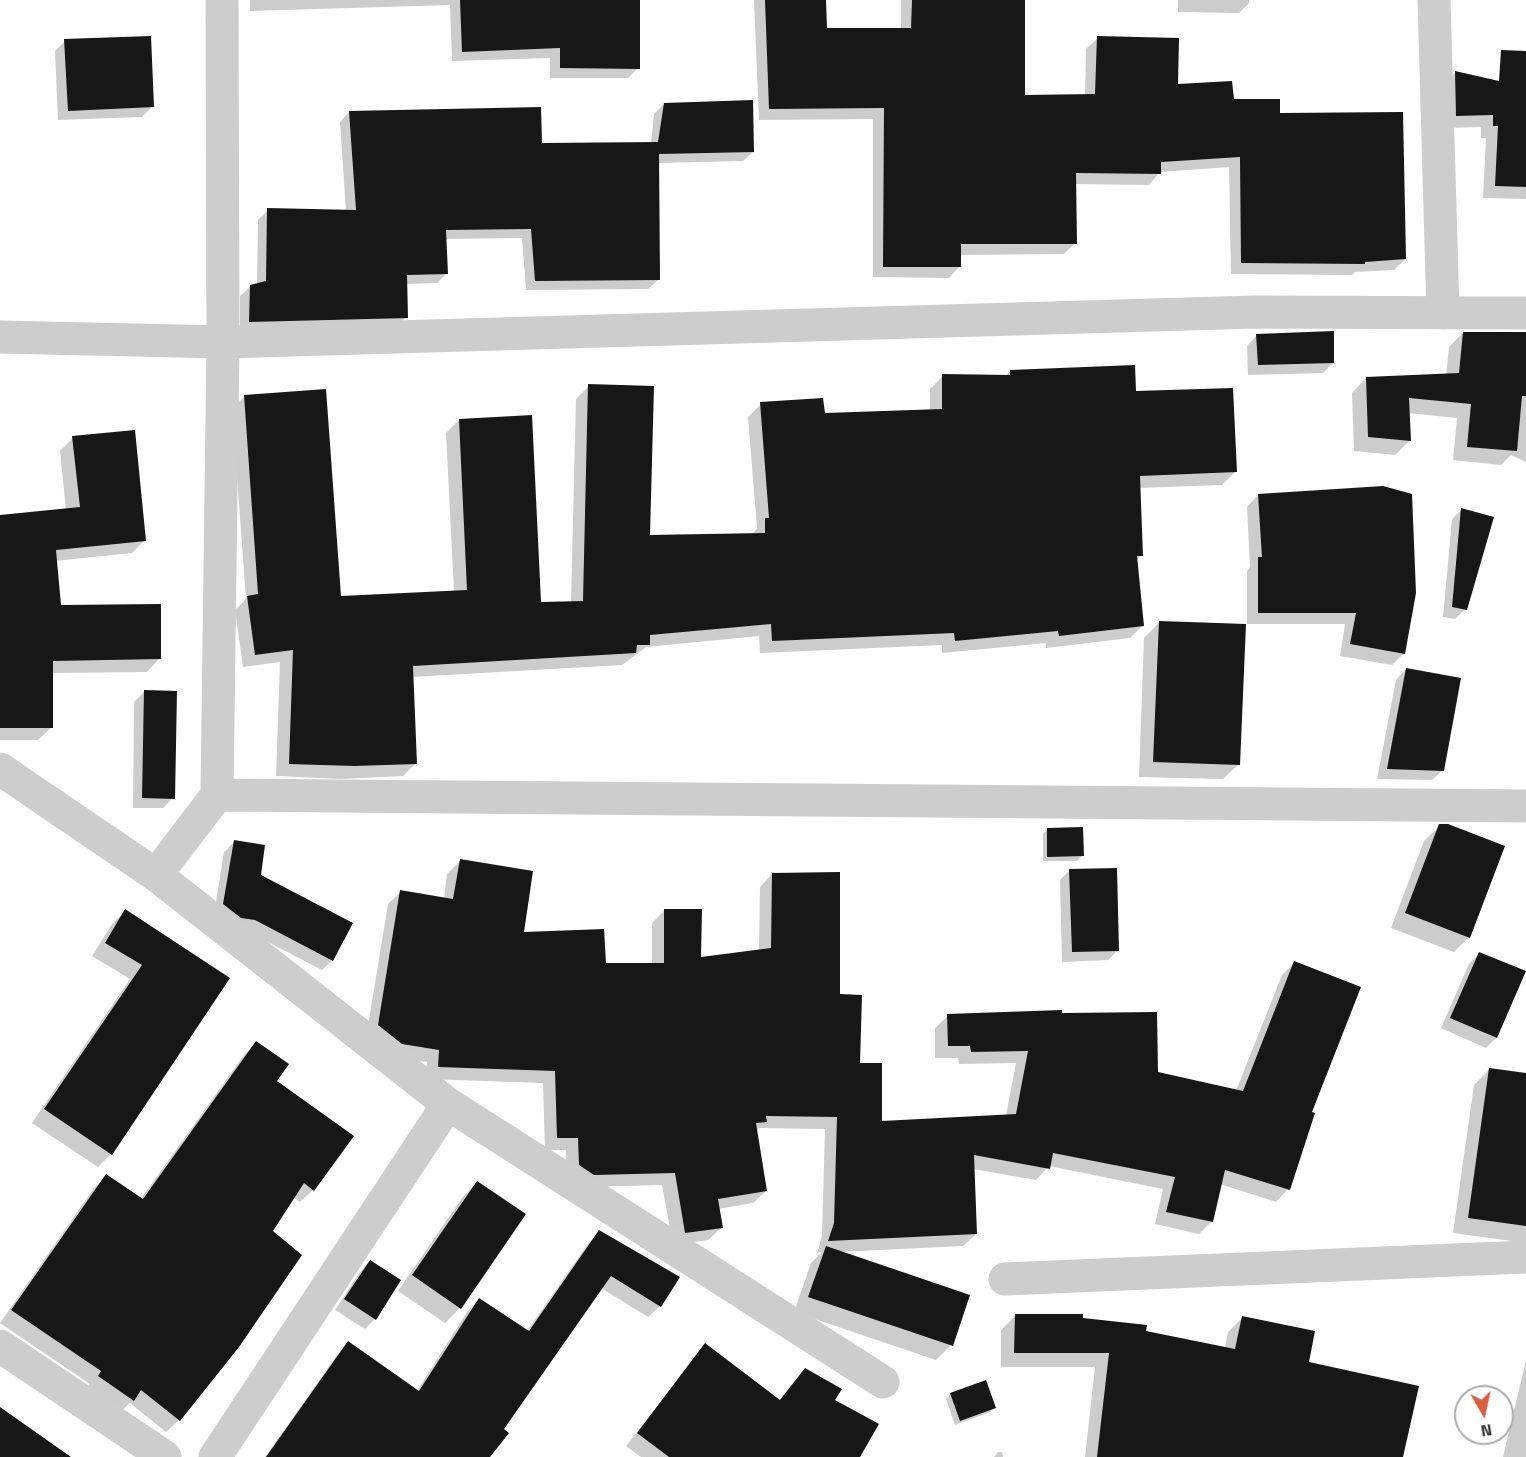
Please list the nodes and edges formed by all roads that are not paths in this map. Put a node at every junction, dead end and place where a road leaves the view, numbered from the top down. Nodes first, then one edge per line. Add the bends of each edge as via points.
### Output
1 (222, 0) edge
2 (1434, 0) edge
3 (1443, 313) junction
4 (1526, 313) edge
5 (0, 337) edge
6 (223, 342) junction
7 (0, 769) edge
8 (216, 795) junction
9 (1526, 806) edge
10 (156, 875) junction
11 (448, 1104) junction
12 (1526, 1257) edge
13 (1005, 1279) dead end
14 (0, 1346) edge
15 (883, 1382) dead end
16 (148, 1452) edge
17 (215, 1457) edge

1 - 6 street
2 - 3 street
3 - 4 street
3 - 6 street via 1256,312
5 - 6 street
6 - 8 street
7 - 10 street
8 - 9 street
8 - 10 street
10 - 11 street
11 - 15 street
11 - 17 street
12 - 13 street
14 - 16 street

